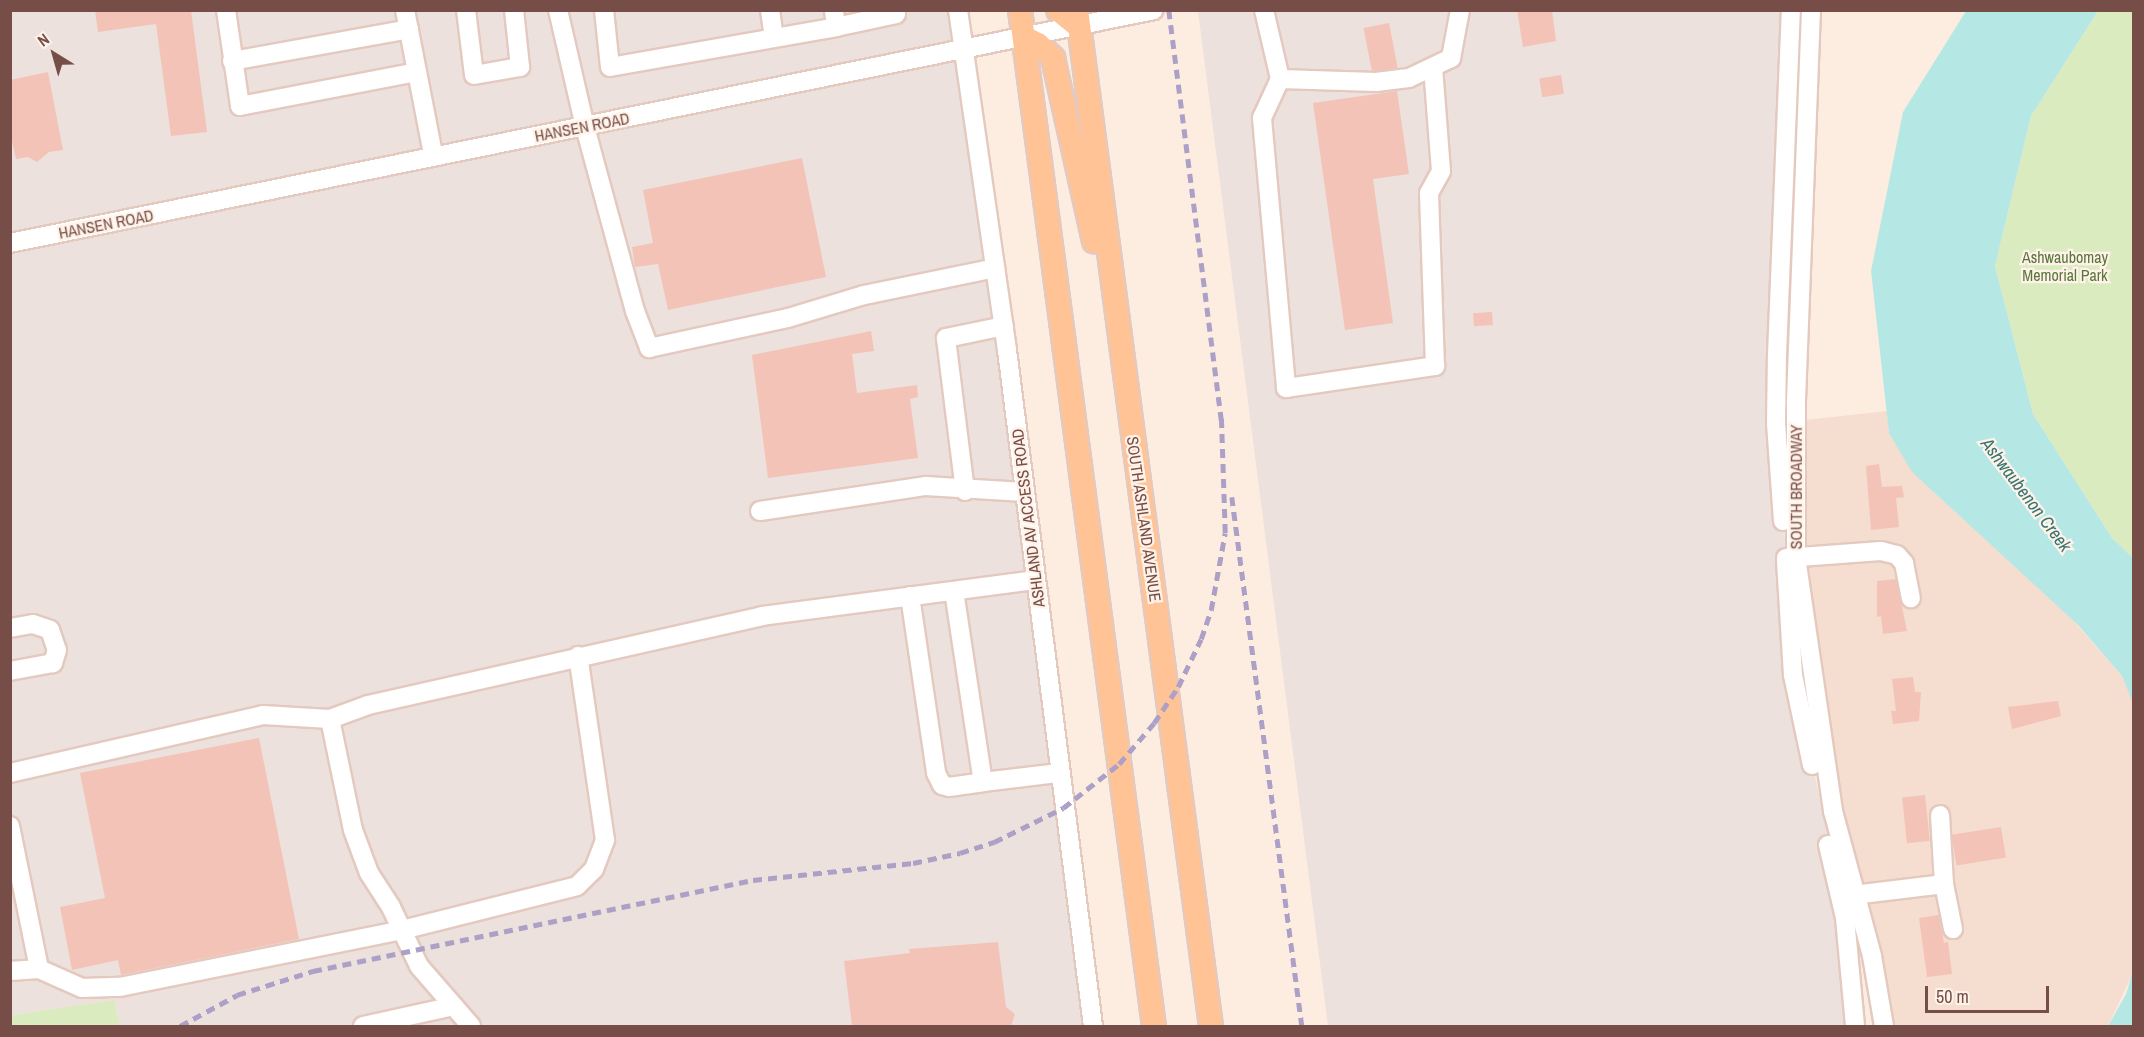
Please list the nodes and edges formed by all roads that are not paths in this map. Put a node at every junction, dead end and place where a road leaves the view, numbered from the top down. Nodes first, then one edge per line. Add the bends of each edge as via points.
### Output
1 (226, 10) edge
2 (405, 10) edge
3 (466, 10) edge
4 (514, 10) edge
5 (558, 10) edge
6 (604, 10) edge
7 (770, 10) edge
8 (896, 10) edge
9 (958, 10) edge
10 (1020, 10) edge
11 (1058, 10) edge
12 (1154, 10) edge
13 (1264, 10) edge
14 (1460, 10) edge
15 (1791, 10) edge
16 (1811, 10) edge
17 (835, 19) edge
18 (1078, 19) edge
19 (409, 29) junction
20 (1024, 37) junction
21 (774, 38) junction
22 (963, 49) junction
23 (232, 61) junction
24 (1433, 67) junction
25 (417, 72) junction
26 (1280, 79) junction
27 (585, 127) junction
28 (433, 154) junction
29 (10, 243) edge
30 (995, 268) junction
31 (1113, 282) junction
32 (1004, 326) junction
33 (965, 491) junction
34 (1024, 492) junction
35 (760, 511) dead end
36 (1791, 557) junction
37 (1035, 580) junction
38 (954, 591) junction
39 (910, 597) junction
40 (1911, 598) dead end
41 (10, 628) edge
42 (578, 656) junction
43 (10, 671) edge
44 (330, 718) junction
45 (10, 773) edge
46 (1059, 773) junction
47 (983, 782) junction
48 (1940, 816) dead end
49 (10, 826) edge
50 (1944, 884) junction
51 (1847, 896) junction
52 (1953, 929) dead end
53 (402, 930) junction
54 (39, 969) junction
55 (10, 970) edge
56 (454, 1006) junction
57 (363, 1026) edge
58 (471, 1026) edge
59 (1093, 1026) edge
60 (1154, 1026) edge
61 (1211, 1026) edge
62 (1855, 1026) edge
63 (1884, 1026) edge

1 - 23 street
2 - 19 street
3 - 4 street via 474,75 520,67
5 - 27 street
6 - 21 street via 610,67
7 - 21 street
8 - 17 street via 896,14
9 - 22 street, ASHLAND AV ACCESS ROAD
10 - 20 main road
11 - 18 main road
12 - 18 street, HANSEN ROAD
13 - 26 street
14 - 24 street via 1451,58
15 - 36 street, SOUTH BROADWAY via 1776,355 1776,423
16 - 36 street, SOUTH BROADWAY
17 - 21 street
18 - 20 street, HANSEN ROAD
18 - 31 main road, SOUTH ASHLAND AVENUE
19 - 23 street
19 - 25 street
20 - 22 street, HANSEN ROAD
20 - 31 main road via 1053,58 1095,245
20 - 60 main road
22 - 27 street, HANSEN ROAD
22 - 30 street, ASHLAND AV ACCESS ROAD
23 - 25 street via 240,106
24 - 26 street via 1409,78 1376,82
24 - 26 street via 1441,171 1428,194 1435,366 1286,388 1262,118
25 - 28 street
27 - 28 street, HANSEN ROAD
27 - 30 street via 635,312 649,348 788,318 864,295
28 - 29 street, HANSEN ROAD
30 - 32 street, ASHLAND AV ACCESS ROAD
31 - 61 main road, SOUTH ASHLAND AVENUE
32 - 33 street via 946,338
32 - 34 street, ASHLAND AV ACCESS ROAD
33 - 34 street
33 - 35 street via 926,486
34 - 37 street, ASHLAND AV ACCESS ROAD
36 - 40 street via 1881,551 1897,555 1904,563
36 - 51 street, SOUTH BROADWAY via 1794,675
37 - 38 street
37 - 46 street, ASHLAND AV ACCESS ROAD
38 - 39 street
38 - 47 street
39 - 42 street via 762,616
39 - 47 street via 936,773 942,785 949,787
41 - 43 street via 33,624 50,630 57,650 53,663
42 - 44 street via 368,705
42 - 53 street via 605,840 594,869 577,886
44 - 45 street via 263,715
44 - 53 street via 353,830 369,873
46 - 47 street
46 - 59 street, ASHLAND AV ACCESS ROAD
48 - 50 street
49 - 54 street
50 - 51 street
50 - 52 street
51 - 62 street, SOUTH BROADWAY
51 - 63 street, SOUTH BROADWAY via 1872,956
53 - 54 street via 120,987 82,988
53 - 56 street via 419,966
54 - 55 street
56 - 57 street
56 - 58 street

